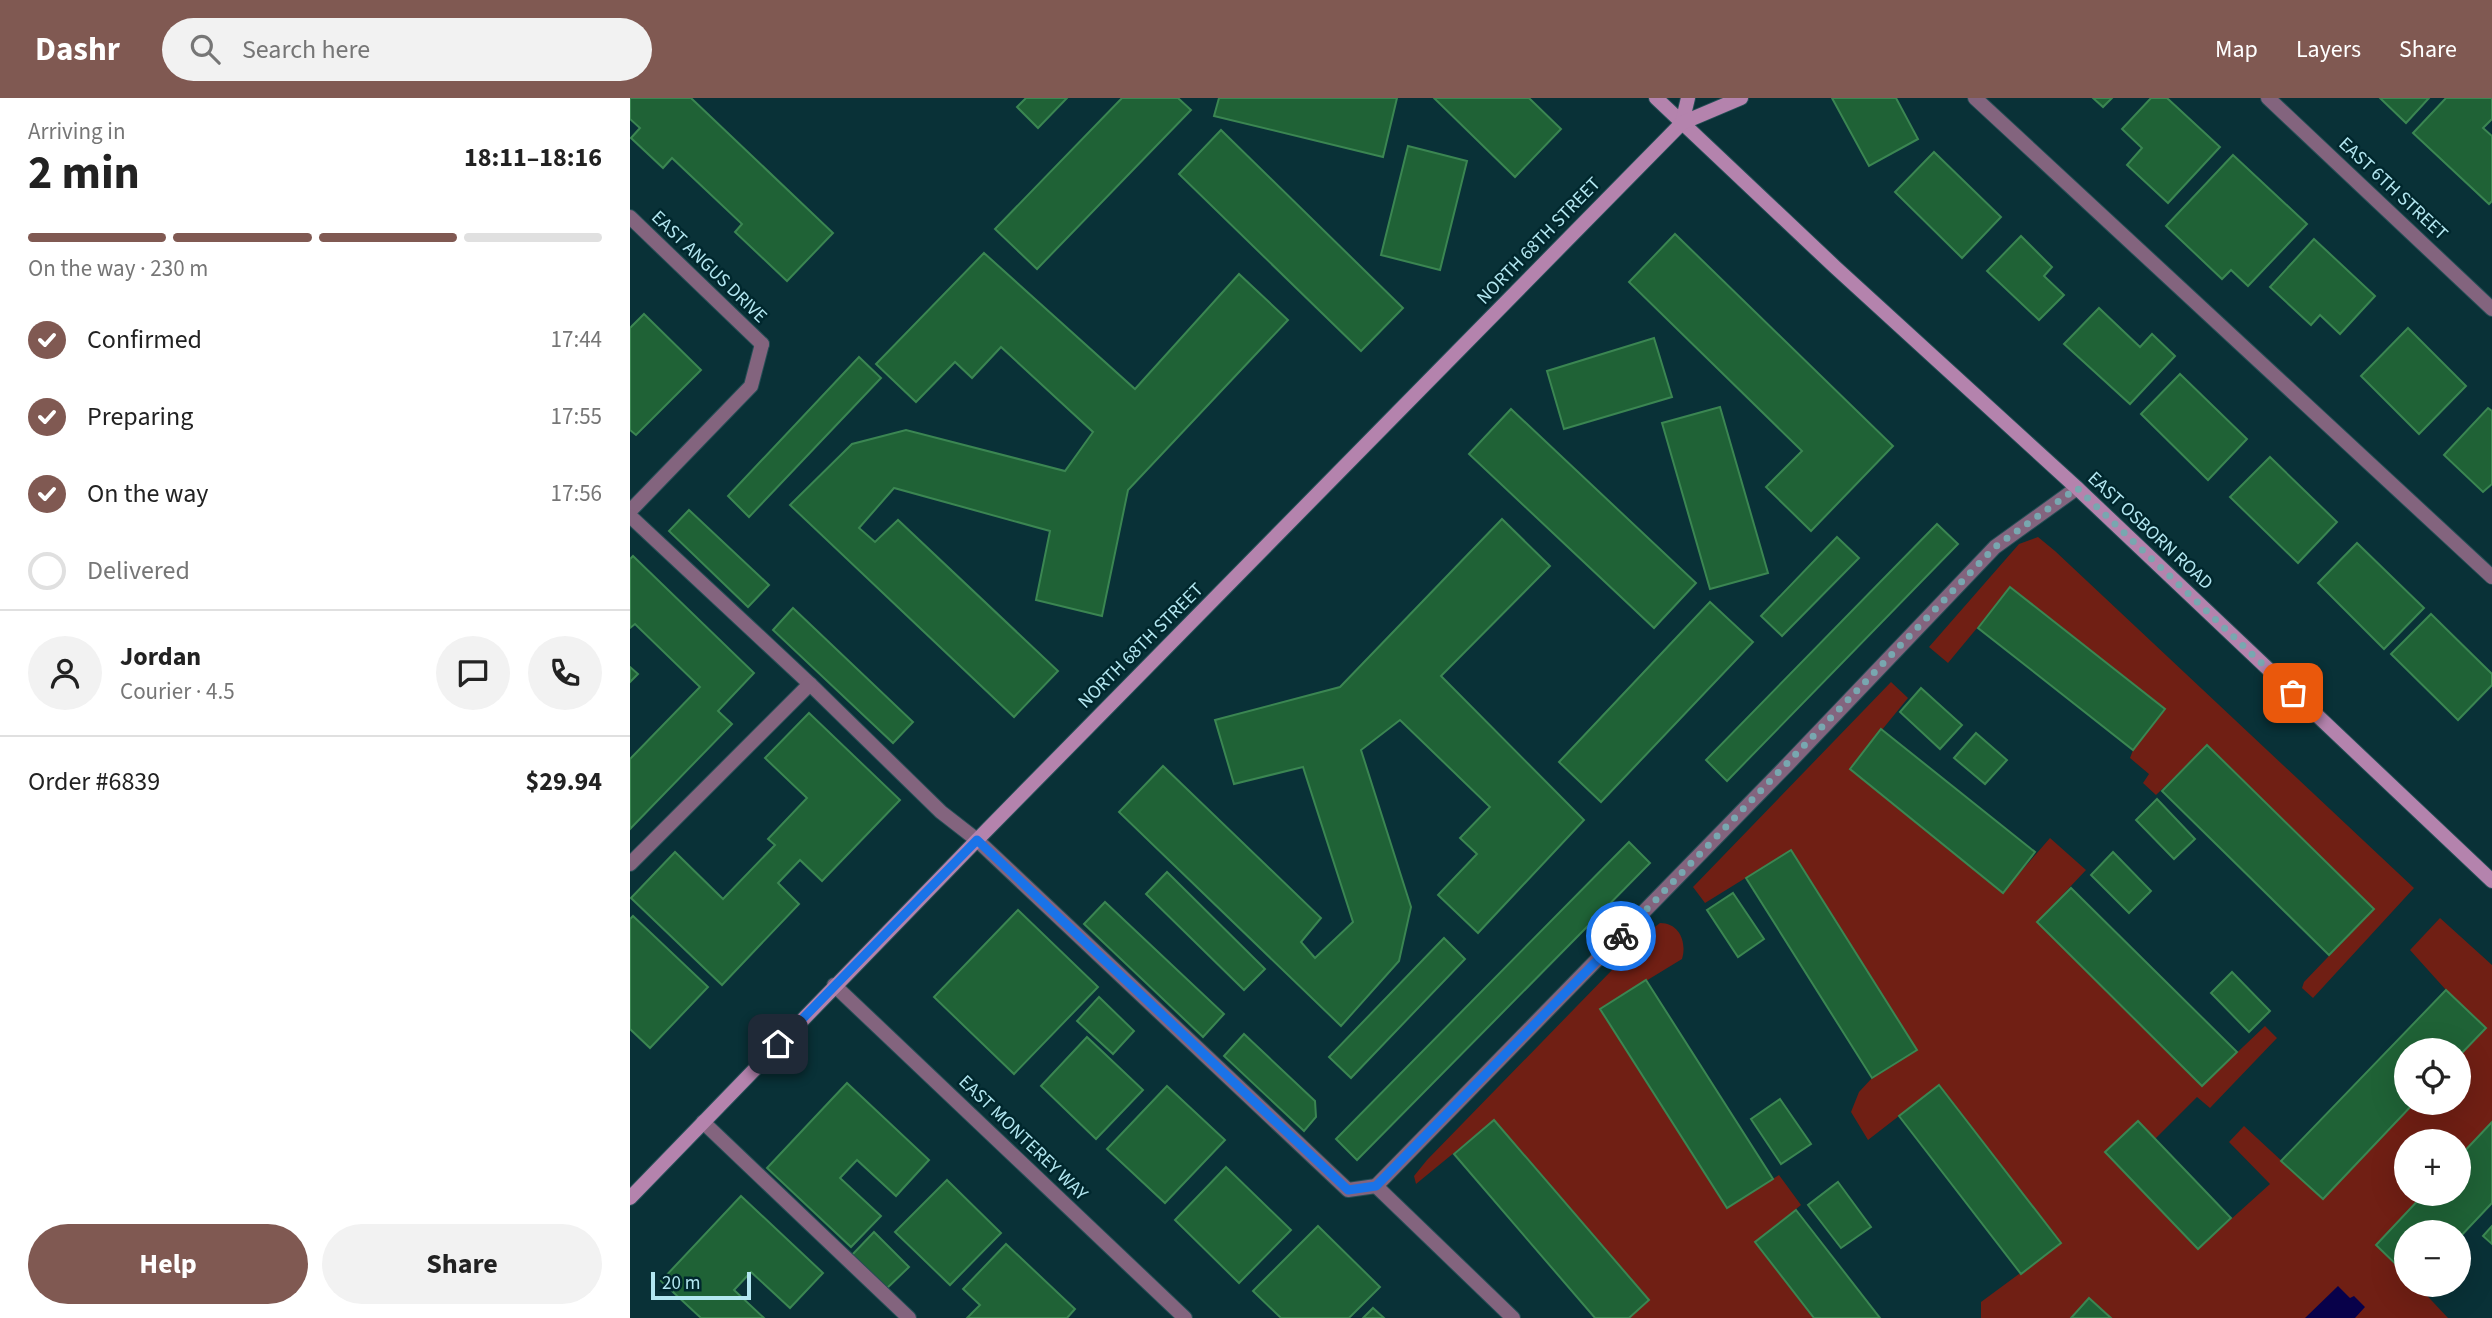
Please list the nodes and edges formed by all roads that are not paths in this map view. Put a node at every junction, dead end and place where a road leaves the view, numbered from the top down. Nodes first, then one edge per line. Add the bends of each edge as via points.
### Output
1 (1656, 98) edge
2 (1688, 98) edge
3 (1741, 98) edge
4 (1975, 98) edge
5 (2268, 98) edge
6 (1682, 123) junction
7 (630, 217) edge
8 (2492, 309) edge
9 (2077, 488) junction
10 (630, 514) edge
11 (2492, 577) edge
12 (810, 684) junction
13 (977, 840) junction
14 (630, 864) edge
15 (2492, 881) edge
16 (834, 985) junction
17 (703, 1122) junction
18 (1376, 1186) junction
19 (630, 1198) edge
20 (909, 1318) edge
21 (1185, 1318) edge
22 (1513, 1318) edge

1 - 6 main road, EAST OSBORN ROAD
2 - 6 main road
3 - 6 main road, NORTH 68TH STREET
4 - 11 street
5 - 8 street, EAST 6TH STREET
6 - 9 main road, EAST OSBORN ROAD
6 - 13 main road, NORTH 68TH STREET
7 - 10 street, EAST ANGUS DRIVE via 762,344 751,386
9 - 15 main road, EAST OSBORN ROAD
9 - 18 street via 1995,547
10 - 12 street
12 - 13 street via 941,812
12 - 14 street
13 - 16 main road, NORTH 68TH STREET
13 - 18 street via 1348,1190
16 - 17 main road, NORTH 68TH STREET
16 - 21 street, EAST MONTEREY WAY
17 - 19 main road, NORTH 68TH STREET
17 - 20 street
18 - 22 street

